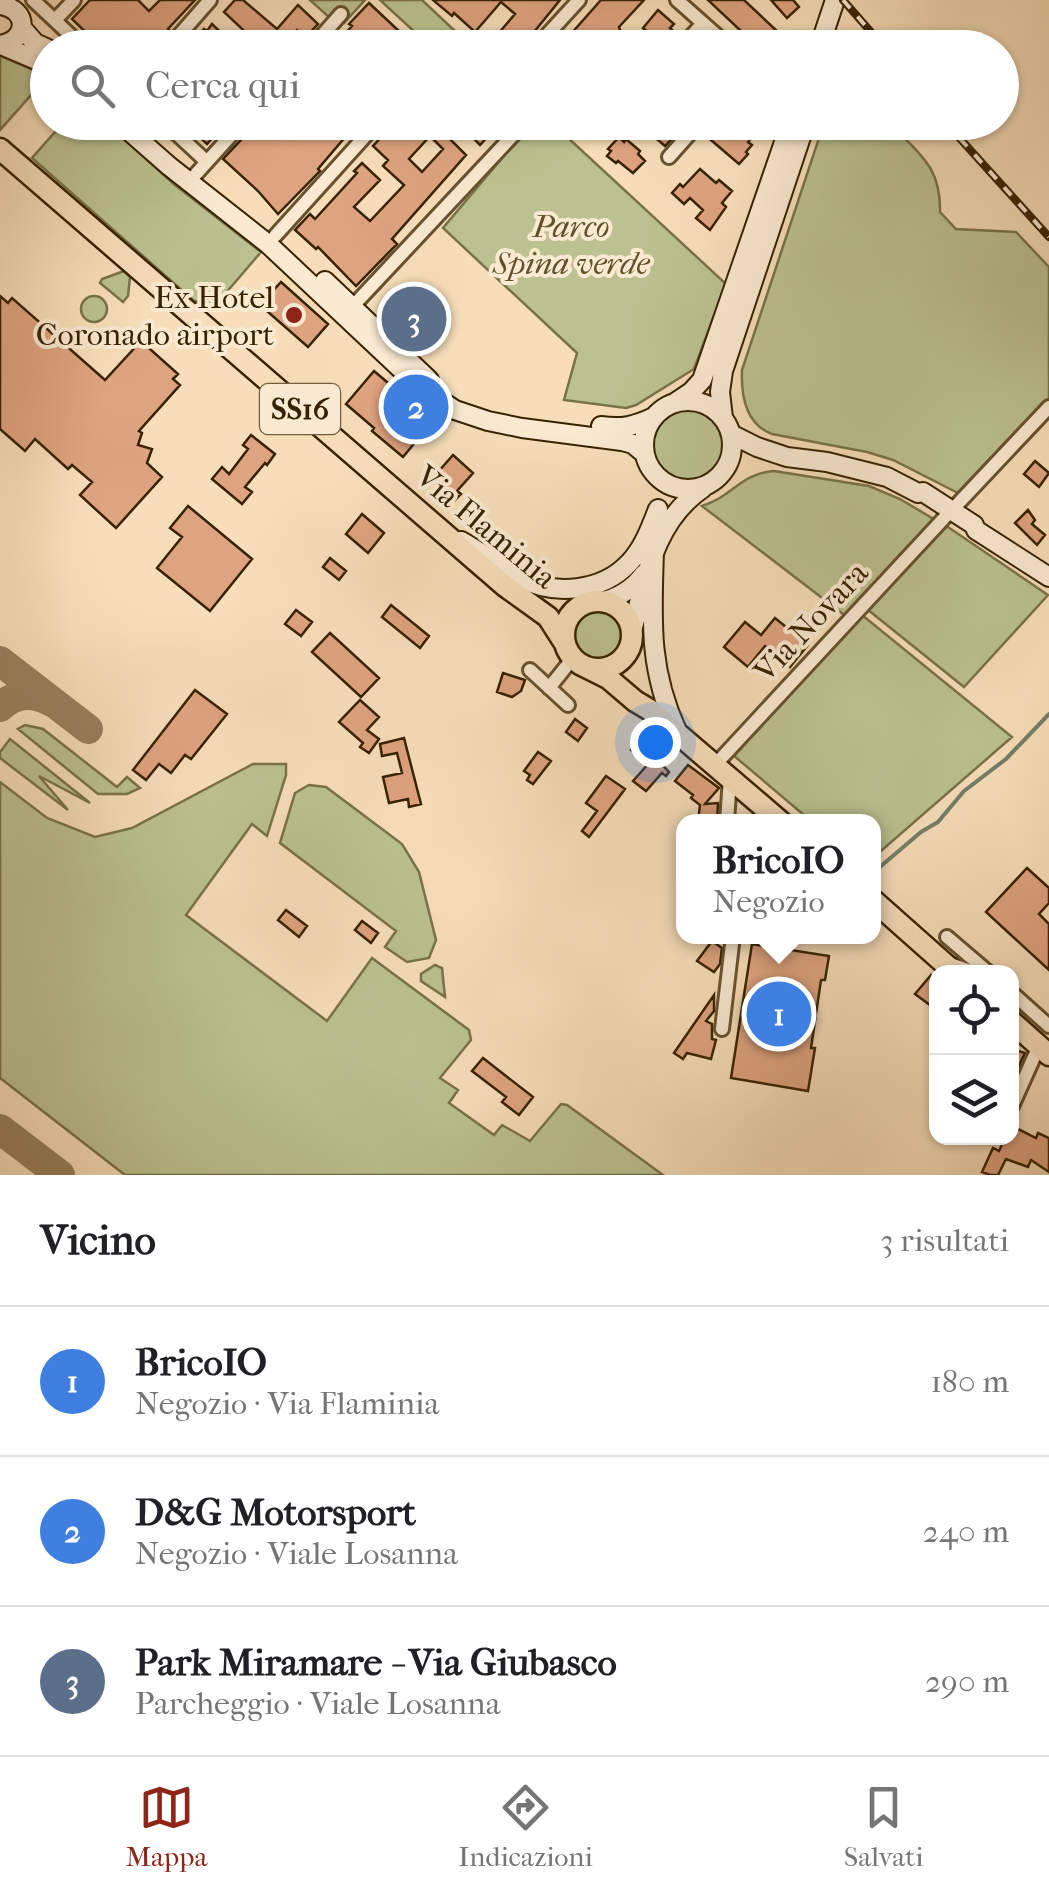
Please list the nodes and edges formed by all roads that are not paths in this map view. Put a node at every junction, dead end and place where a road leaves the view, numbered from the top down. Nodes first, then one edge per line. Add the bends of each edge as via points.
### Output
1 (33, 0) edge
2 (74, 0) edge
3 (210, 0) edge
4 (579, 0) edge
5 (677, 0) edge
6 (835, 0) edge
7 (846, 0) edge
8 (11, 8) edge
9 (341, 14) dead end
10 (55, 20) junction
11 (703, 23) junction
12 (65, 30) edge
13 (184, 30) edge
14 (326, 30) edge
15 (552, 30) edge
16 (697, 30) edge
17 (711, 30) edge
18 (824, 30) edge
19 (836, 30) edge
20 (30, 35) edge
21 (0, 45) edge
22 (30, 58) edge
23 (139, 140) edge
24 (162, 140) edge
25 (179, 140) edge
26 (227, 140) edge
27 (362, 140) edge
28 (509, 140) edge
29 (684, 140) edge
30 (785, 140) edge
31 (800, 140) edge
32 (0, 149) edge
33 (669, 157) dead end
34 (202, 168) junction
35 (275, 236) junction
36 (353, 306) junction
37 (676, 402) junction
38 (1049, 407) edge
39 (654, 417) junction
40 (727, 426) junction
41 (645, 454) junction
42 (787, 457) junction
43 (726, 467) junction
44 (658, 477) junction
45 (708, 484) junction
46 (658, 509) junction
47 (949, 513) junction
48 (440, 529) junction
49 (654, 551) junction
50 (1049, 578) edge
51 (505, 586) junction
52 (591, 604) junction
53 (632, 635) junction
54 (573, 655) junction
55 (530, 670) dead end
56 (550, 688) junction
57 (568, 705) dead end
58 (650, 710) junction
59 (677, 732) junction
60 (722, 771) junction
61 (725, 814) edge
62 (772, 814) edge
63 (881, 907) edge
64 (947, 936) dead end
65 (733, 944) edge
66 (945, 965) edge
67 (980, 965) edge
68 (1019, 999) edge
69 (1049, 1026) edge
70 (722, 1028) dead end
71 (1019, 1028) edge
72 (1044, 1050) edge
73 (1019, 1094) edge

1 - 10 street
2 - 10 street
3 - 13 street
4 - 15 street
5 - 11 street
6 - 18 main road
7 - 19 main road
8 - 20 main road
8 - 21 main road via 16,39
9 - 14 street
10 - 12 street
11 - 16 street
11 - 17 street
21 - 22 main road
23 - 41 main road via 454,410 622,440
24 - 34 main road
25 - 34 street
26 - 34 street
27 - 35 street
28 - 36 street
29 - 33 street
30 - 37 main road via 702,380
31 - 40 main road via 723,371
32 - 48 main road, Via Flaminia / SS16
34 - 35 main road
35 - 36 main road
36 - 39 main road via 460,400 620,429
37 - 39 main road
37 - 40 main road via 710,406
38 - 47 street, Via Novara
39 - 41 main road
40 - 42 main road
40 - 43 main road via 732,451
41 - 44 main road
42 - 43 main road
42 - 47 main road via 887,478 923,492
43 - 45 main road
44 - 45 main road via 678,488
44 - 46 main road
45 - 49 main road via 686,500
46 - 48 main road via 628,564 600,583 575,589 523,580
46 - 49 main road
47 - 50 main road
47 - 60 street, Via Novara
48 - 51 main road, Via Flaminia / SS16
49 - 52 main road via 633,587
49 - 53 main road
49 - 59 main road via 653,651
51 - 52 main road via 539,601
51 - 54 main road, Via Flaminia / SS16 via 548,616
52 - 53 main road via 624,613
52 - 54 main road via 566,624
53 - 54 main road via 628,652 613,666 593,669
53 - 58 main road, Via Flaminia via 630,666
54 - 56 street
54 - 58 main road, Via Flaminia / SS16
55 - 56 street
56 - 57 street
58 - 59 main road, Via Flaminia / SS16
59 - 60 main road, Via Flaminia / SS16
60 - 61 street
60 - 62 main road, Via Flaminia / SS16
63 - 66 main road
64 - 67 street
65 - 70 street
68 - 69 street
71 - 72 main road
72 - 73 street

